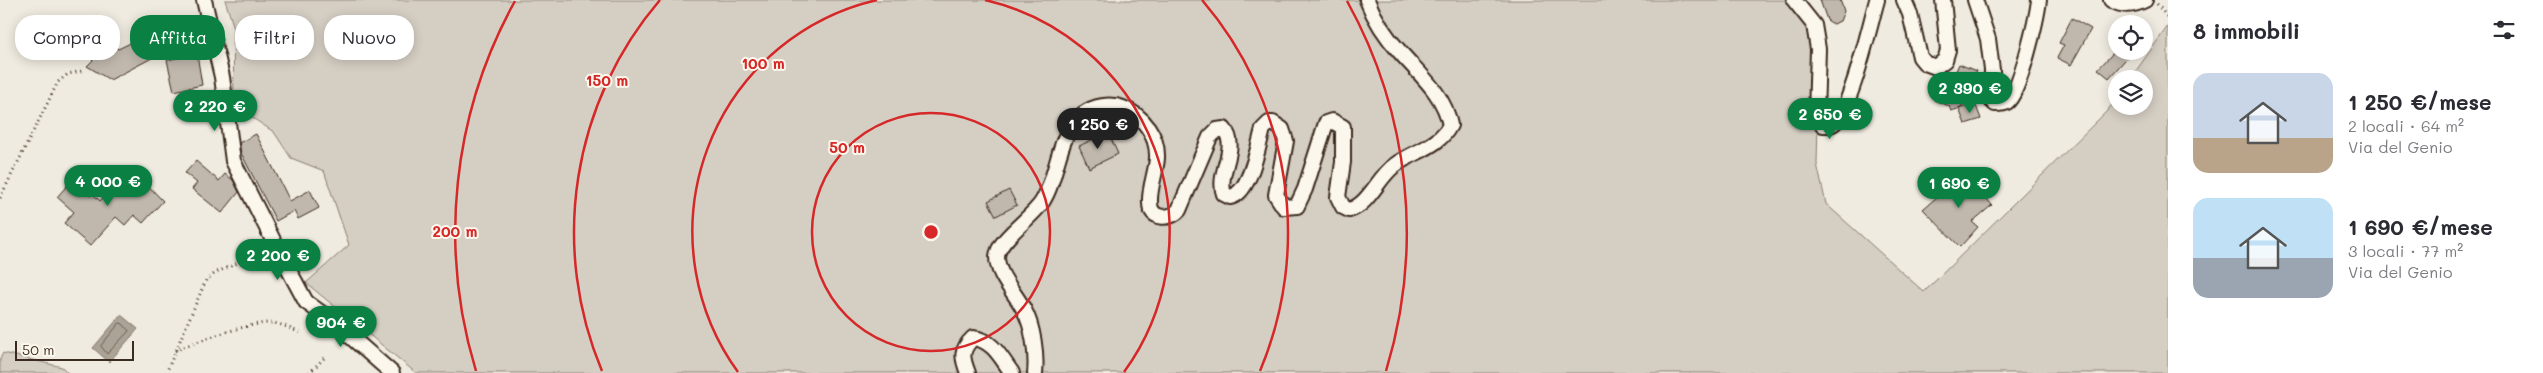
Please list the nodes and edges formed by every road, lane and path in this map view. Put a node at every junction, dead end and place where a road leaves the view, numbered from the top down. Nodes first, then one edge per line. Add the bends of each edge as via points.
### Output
1 (204, 0) edge
2 (1367, 0) edge
3 (1794, 0) edge
4 (1877, 0) edge
5 (1904, 0) edge
6 (1943, 0) edge
7 (1975, 0) edge
8 (2039, 0) edge
9 (2111, 0) edge
10 (2146, 0) edge
11 (2154, 0) edge
12 (2168, 18) edge
13 (82, 71) dead end
14 (0, 198) edge
15 (276, 246) junction
16 (301, 333) dead end
17 (174, 352) junction
18 (324, 358) dead end
19 (166, 373) edge
20 (309, 373) edge
21 (392, 373) edge
22 (968, 373) edge
23 (1012, 373) edge
24 (1035, 373) edge

1 - 15 street via 219,60 233,161
2 - 24 street via 1382,30 1427,81 1447,111 1450,125 1440,139 1394,165 1364,200 1348,210 1338,197 1343,127 1332,121 1326,124 1306,189 1297,206 1290,208 1284,207 1276,195 1286,141 1282,129 1269,123 1263,129 1247,182 1241,191 1230,197 1224,194 1222,183 1230,136 1224,129 1217,130 1210,137 1179,210 1166,218 1151,211 1157,156 1147,125 1132,112 1114,106 1095,108 1086,113 1069,131 1043,202 1002,242 997,255 998,267 1028,320
3 - 4 street via 1814,25 1818,49 1816,116 1822,125 1830,126 1847,102
5 - 6 street via 1920,57 1936,67 1945,60 1948,50
7 - 8 street via 1988,38 1991,100 1995,104 2009,99 2018,79 2037,22
9 - 10 street via 2134,6
11 - 12 path
13 - 14 path via 68,74 58,82
15 - 17 path via 206,280
15 - 21 street via 306,302
16 - 17 path via 273,322 194,341
17 - 19 path
18 - 20 path
22 - 23 street via 962,358 965,346 973,338 990,344

